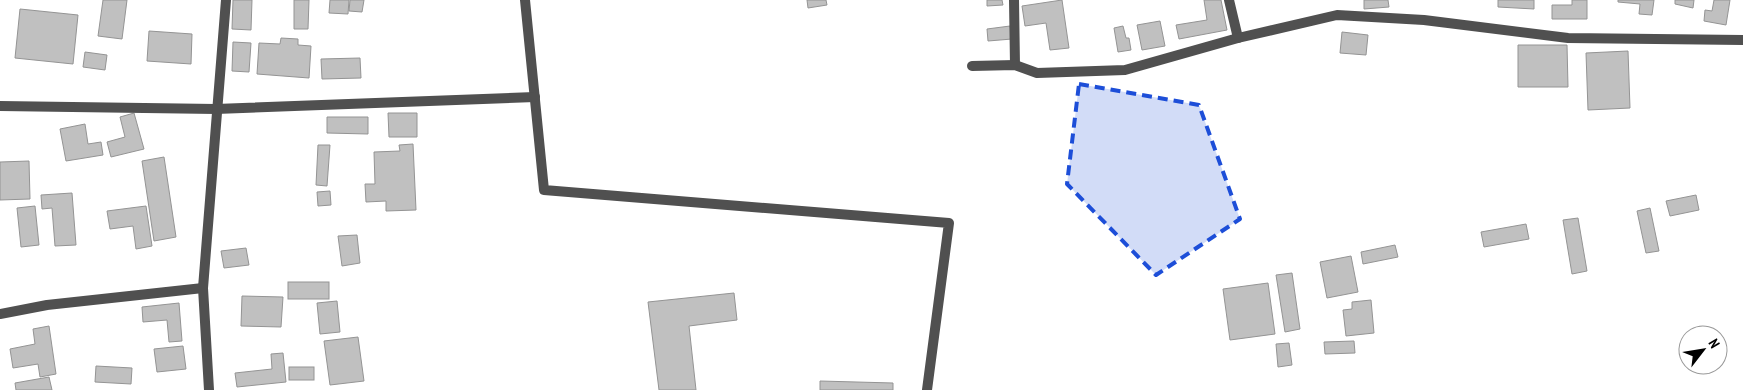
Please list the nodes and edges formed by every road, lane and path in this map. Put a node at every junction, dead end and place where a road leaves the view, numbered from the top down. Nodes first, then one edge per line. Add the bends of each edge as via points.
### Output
1 (226, 0) edge
2 (525, 0) edge
3 (1014, 0) edge
4 (1229, 0) edge
5 (1238, 38) junction
6 (1743, 40) edge
7 (1015, 65) junction
8 (972, 66) dead end
9 (535, 97) junction
10 (1, 107) edge
11 (216, 109) junction
12 (203, 288) junction
13 (0, 314) edge
14 (209, 390) edge
15 (927, 390) edge

1 - 11 street
2 - 9 street
3 - 7 street
4 - 5 street
5 - 6 street via 1337,15 1424,20 1568,38
5 - 7 street via 1125,70 1037,73
7 - 8 street
9 - 11 street
9 - 15 street via 544,190 949,223
10 - 11 street
11 - 12 street
12 - 13 street via 47,305
12 - 14 street

